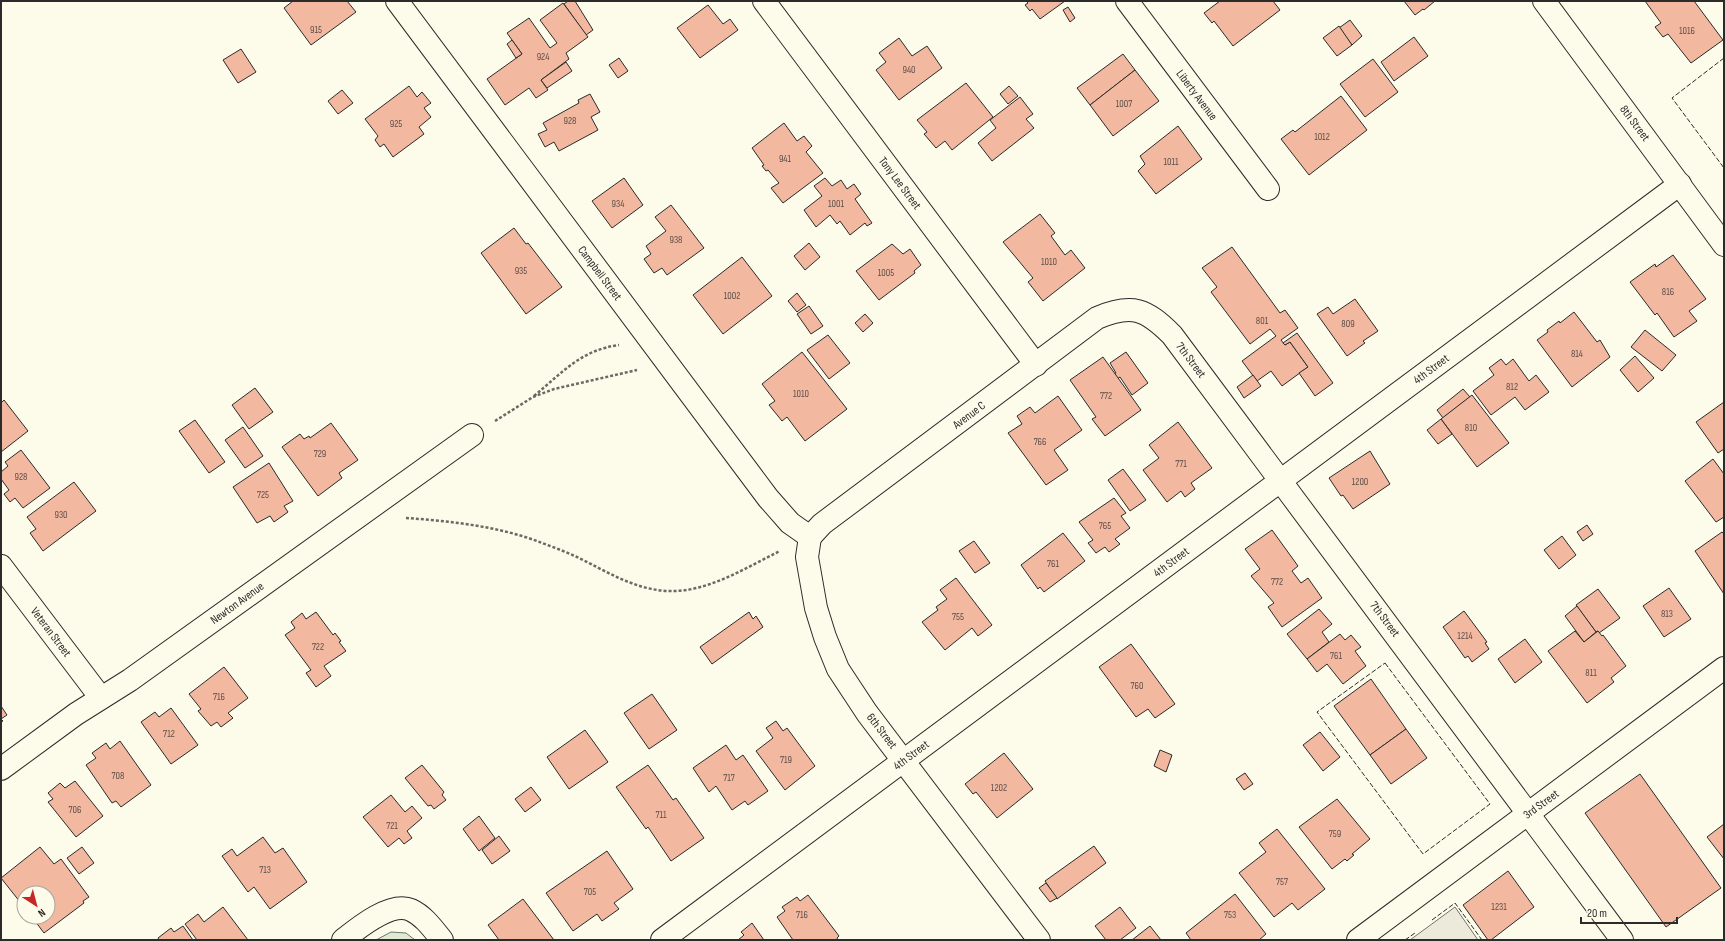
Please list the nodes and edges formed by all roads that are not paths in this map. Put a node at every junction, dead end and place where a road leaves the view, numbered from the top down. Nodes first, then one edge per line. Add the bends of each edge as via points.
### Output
1 (396, 1) edge
2 (764, 1) edge
3 (1127, 1) edge
4 (1544, 1) edge
5 (1680, 184) junction
6 (1268, 189) dead end
7 (1724, 245) edge
8 (1136, 310) joint
9 (1036, 365) junction
10 (472, 435) road end
11 (1281, 480) junction
12 (810, 537) junction
13 (1, 566) edge
14 (1724, 668) edge
15 (101, 698) junction
16 (905, 760) junction
17 (1, 769) edge
18 (1528, 812) junction
19 (343, 940) edge
20 (442, 940) edge
21 (662, 940) edge
22 (1039, 940) edge
23 (1358, 940) edge
24 (1622, 940) edge

1 - 12 street, Campbell Street via 768,498 790,523
2 - 9 street, Tony Lee Street
3 - 6 street, Liberty Avenue
4 - 5 street, 8th Street
5 - 7 street, 8th Street
5 - 11 street, 4th Street
8 - 9 street, Avenue C via 1116,310 1097,318
8 - 11 street, 7th Street via 1156,320 1172,335
9 - 12 street, Avenue C via 822,524
10 - 15 street, Newton Avenue via 130,680
11 - 16 street, 4th Street
11 - 18 street, 7th Street
12 - 16 street, 6th Street via 807,558 816,608 838,669 867,713
13 - 15 street, Veteran Street
14 - 18 street, 3rd Street
15 - 17 street, Newton Avenue
16 - 21 street, 4th Street
16 - 22 street, 6th Street
18 - 23 street, 3rd Street
18 - 24 street, 7th Street
19 - 20 street via 375,917 389,910 400,909 410,909 423,917

